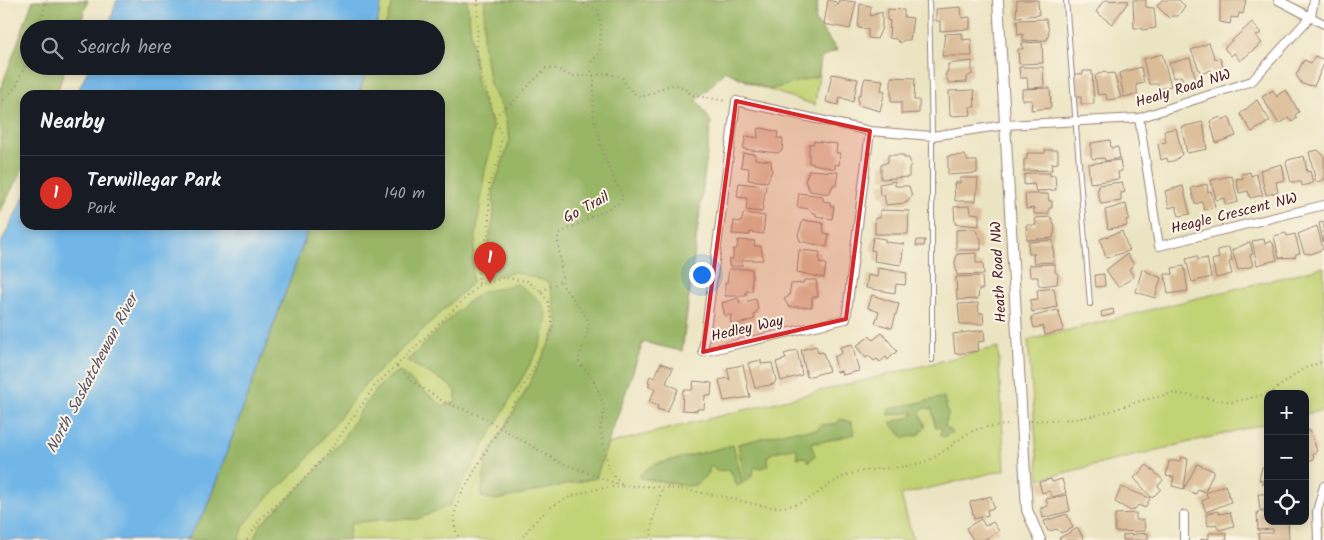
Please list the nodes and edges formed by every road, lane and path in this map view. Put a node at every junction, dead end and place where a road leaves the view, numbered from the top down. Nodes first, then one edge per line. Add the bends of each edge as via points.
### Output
1 (47, 0) edge
2 (478, 0) edge
3 (582, 0) edge
4 (929, 0) edge
5 (998, 0) edge
6 (1066, 0) edge
7 (1278, 0) edge
8 (1314, 0) edge
9 (1311, 16) junction
10 (41, 20) edge
11 (1324, 24) edge
12 (21, 75) edge
13 (592, 76) junction
14 (736, 101) junction
15 (0, 104) edge
16 (494, 116) junction
17 (1139, 118) junction
18 (1075, 122) junction
19 (1005, 125) junction
20 (870, 131) junction
21 (932, 136) junction
22 (1324, 205) edge
23 (562, 281) junction
24 (479, 285) junction
25 (542, 291) junction
26 (1090, 304) dead end
27 (932, 360) dead end
28 (1324, 361) edge
29 (396, 365) junction
30 (1274, 390) edge
31 (1264, 395) edge
32 (1022, 423) junction
33 (501, 427) junction
34 (625, 486) junction
35 (1324, 486) edge
36 (662, 488) junction
37 (1184, 515) dead end
38 (247, 540) edge
39 (460, 540) edge
40 (520, 540) edge
41 (653, 540) edge
42 (1040, 540) edge
43 (1184, 540) edge
44 (1318, 540) edge

1 - 10 path
2 - 16 path via 477,54
3 - 13 path, Go Trail via 582,3 598,10 601,26 600,52 592,61
4 - 21 lane
5 - 19 street, Heath Road NW
6 - 18 lane
7 - 9 street
8 - 9 street
9 - 11 street
9 - 17 street, Healy Road NW via 1252,81
12 - 15 path via 16,87
13 - 14 path via 606,73 622,77 628,91 640,97 664,85 680,86 690,95 719,102
13 - 16 path via 571,76 546,68 512,103
13 - 23 path, Go Trail via 597,134 622,198 617,204 559,234
14 - 20 street
14 - 20 street, Hedley Way via 703,352 846,319
16 - 24 path via 502,137 499,158 489,184 489,230 478,265
17 - 18 street, Healy Road NW
17 - 22 street, Heagle Crescent NW via 1159,246
18 - 19 street, Healy Road NW
18 - 26 lane
19 - 21 street
19 - 32 street, Heath Road NW
20 - 21 street
21 - 27 lane
23 - 25 path
23 - 34 path, Go Trail via 587,318 589,327 578,361 593,379 601,397 604,411 600,428 609,471
24 - 25 path via 505,278 527,281
24 - 29 path
25 - 33 path via 548,302 553,327
28 - 30 path via 1303,369
29 - 33 path via 444,402
29 - 38 path via 374,388 314,468 262,517
31 - 32 path via 1232,402 1174,393 1075,420
32 - 36 path via 979,428 926,461 848,475 810,499 787,507
32 - 42 street, Heath Road NW via 1027,510
33 - 34 path via 559,462
33 - 39 path via 460,496 454,513 454,527
34 - 36 path
34 - 40 path via 585,493 558,503 540,516
35 - 44 street via 1317,511
36 - 41 path via 650,530
37 - 43 street

